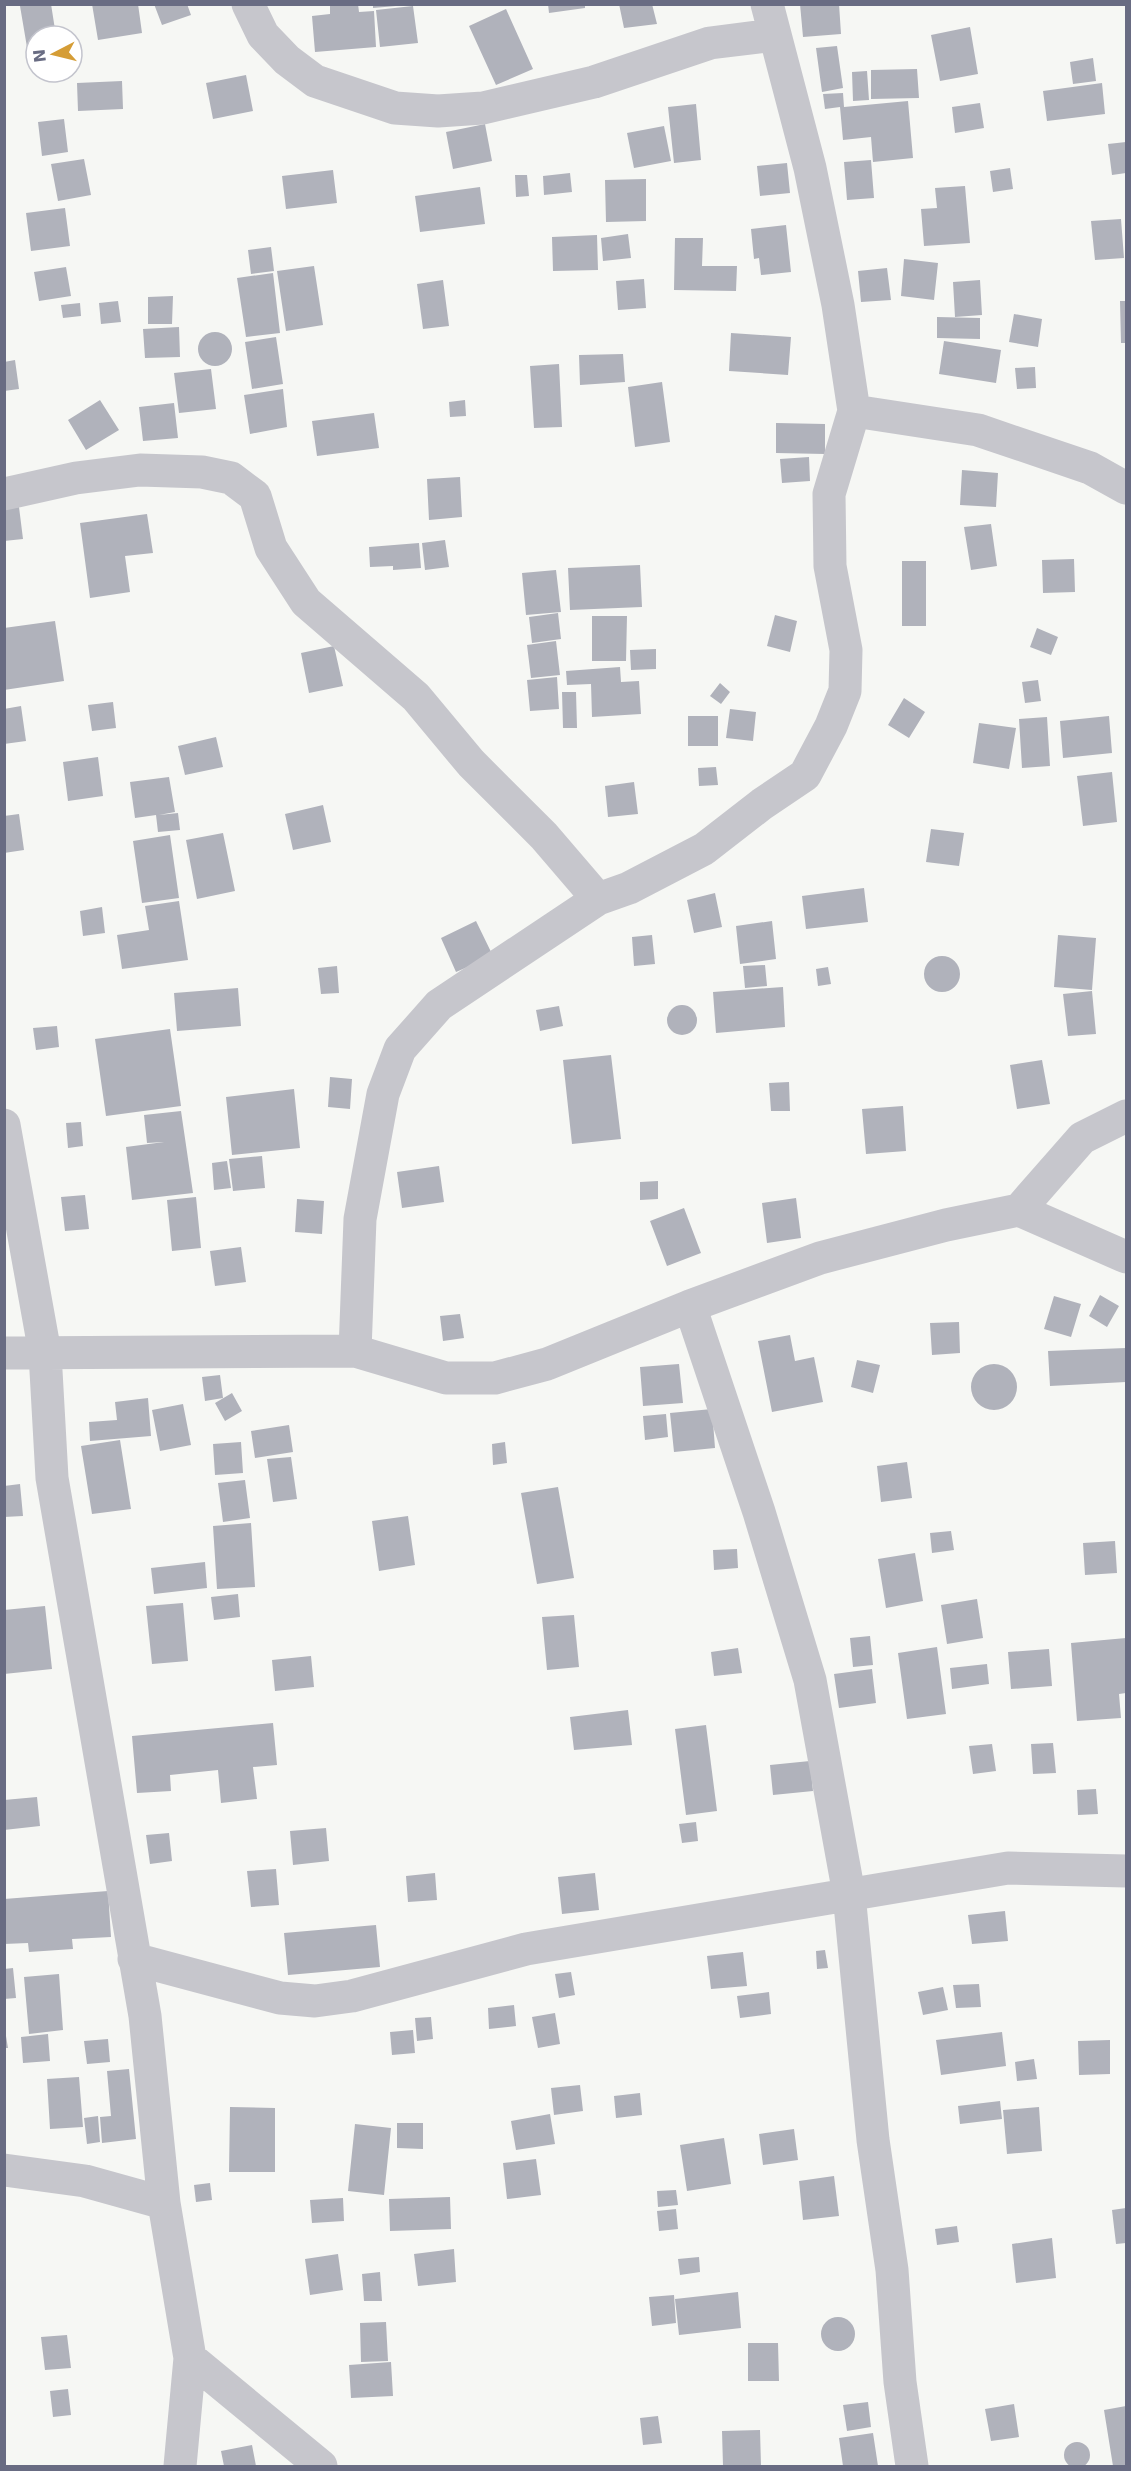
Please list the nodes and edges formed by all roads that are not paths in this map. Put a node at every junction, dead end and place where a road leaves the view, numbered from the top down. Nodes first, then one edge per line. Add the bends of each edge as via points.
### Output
1 (248, 4) edge
2 (771, 20) edge
3 (854, 411) junction
4 (1126, 488) edge
5 (4, 494) edge
6 (598, 899) junction
7 (1126, 1116) edge
8 (4, 1125) edge
9 (1019, 1210) junction
10 (1126, 1257) edge
11 (690, 1306) junction
12 (355, 1351) junction
13 (4, 1353) edge
14 (45, 1353) junction
15 (1126, 1871) edge
16 (849, 1894) junction
17 (135, 1959) junction
18 (4, 2170) edge
19 (164, 2203) junction
20 (190, 2358) junction
21 (180, 2466) edge
22 (321, 2466) edge
23 (912, 2466) edge

1 - 2 street via 263,35 315,81 395,108 438,111 483,108 594,82
2 - 3 street via 810,168 838,304
3 - 4 street via 978,430 1090,468
3 - 6 street via 829,494 830,566 846,650 845,691 831,726 805,775 704,849
5 - 6 street via 76,478 140,470 202,472 231,478 255,496 271,548 306,602 416,697 471,763 544,836
6 - 12 street via 439,1005 400,1049 383,1094 360,1219
7 - 9 street via 1082,1138
8 - 14 street
9 - 10 street
9 - 11 street via 820,1258
11 - 12 street via 547,1364 495,1378 446,1378
11 - 16 street via 810,1680
12 - 14 street
13 - 14 street
14 - 17 street via 52,1478
15 - 16 street via 1008,1868
16 - 17 street via 526,1949 352,1996 315,2001 280,1998
16 - 23 street via 873,2140 892,2270 900,2382
17 - 19 street
18 - 19 street via 85,2181
19 - 20 street
20 - 21 street
20 - 22 street

